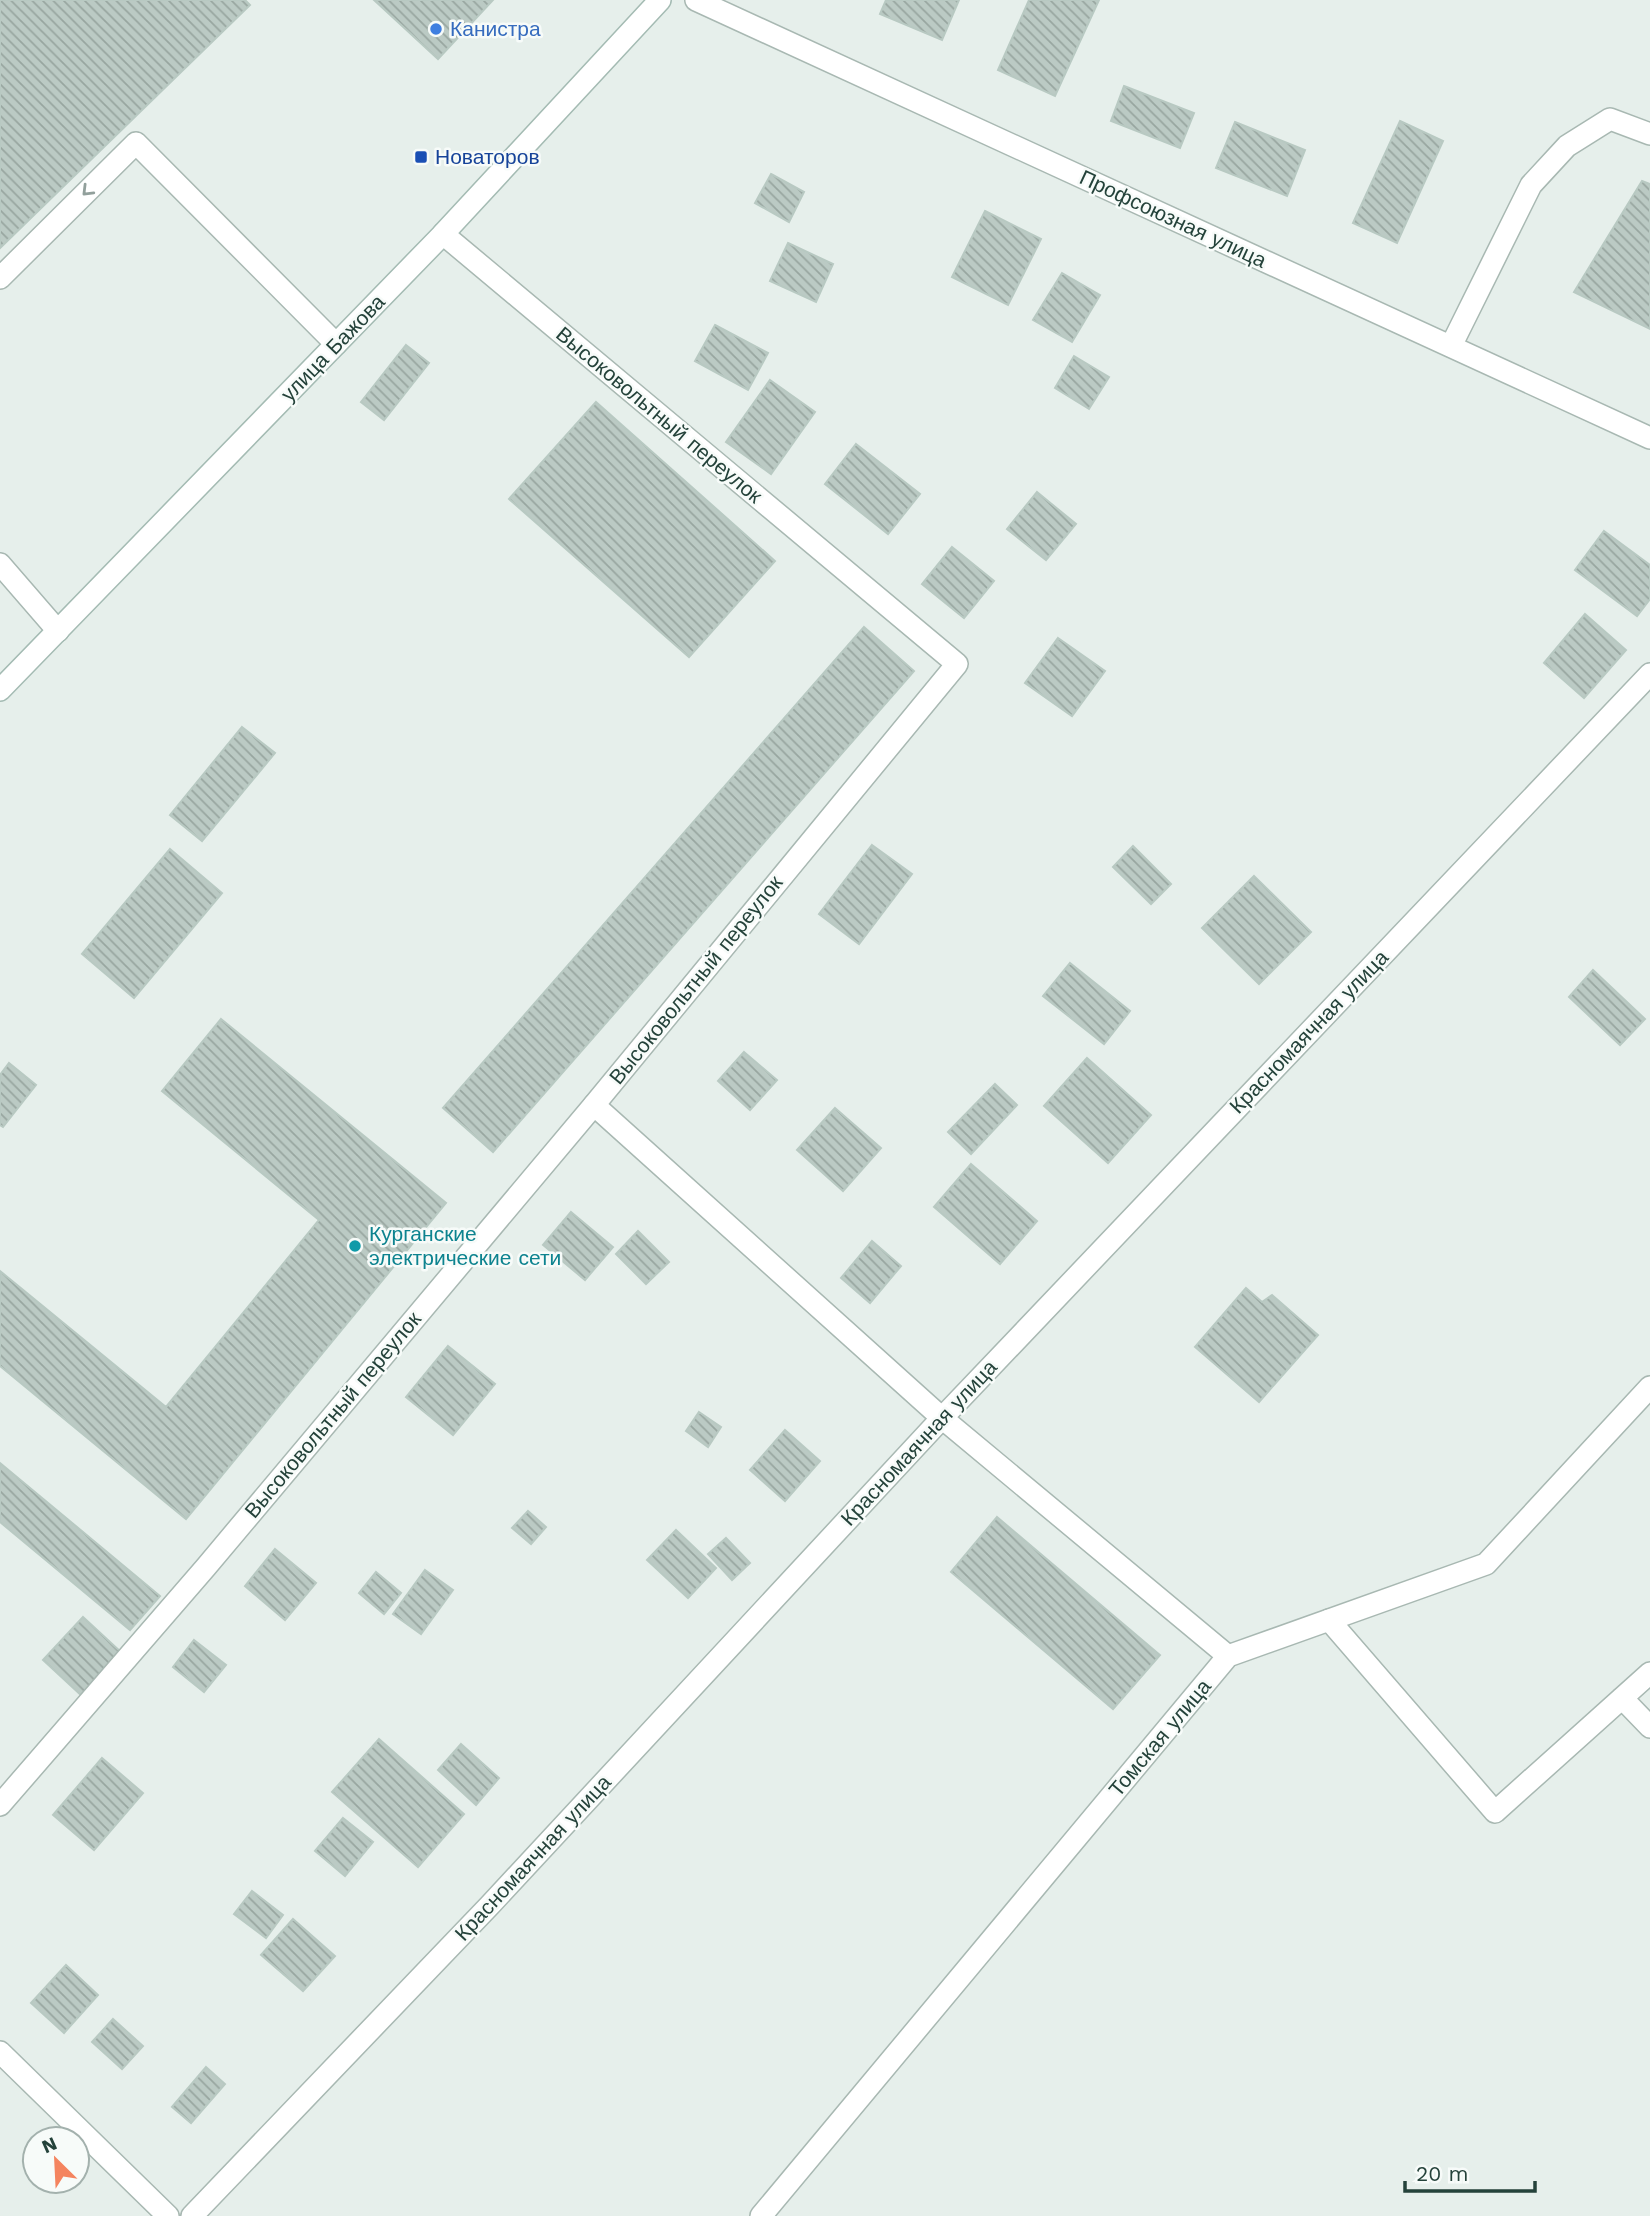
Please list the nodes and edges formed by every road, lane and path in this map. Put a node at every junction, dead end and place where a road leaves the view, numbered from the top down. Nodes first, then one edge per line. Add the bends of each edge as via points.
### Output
1 (660, 0) edge
2 (696, 0) edge
3 (1650, 134) edge
4 (443, 234) junction
5 (0, 278) edge
6 (336, 344) junction
7 (1451, 346) junction
8 (1650, 438) edge
9 (0, 564) edge
10 (58, 631) junction
11 (1650, 674) edge
12 (0, 690) edge
13 (594, 1105) junction
14 (1650, 1387) edge
15 (942, 1418) junction
16 (1329, 1620) junction
17 (1228, 1656) junction
18 (1650, 1673) edge
19 (1622, 1698) junction
20 (1650, 1727) edge
21 (0, 1805) edge
22 (0, 2052) edge
23 (168, 2216) edge
24 (192, 2216) edge
25 (761, 2216) edge

1 - 4 street, улица Бажова
2 - 7 street, Профсоюзная улица
3 - 7 street via 1610,119 1567,146 1531,185
4 - 6 street, улица Бажова
4 - 13 street, Высоковольтный переулок via 957,664
6 -> 5 street via 136,143
6 - 10 street, улица Бажова
7 - 8 street, Профсоюзная улица
9 - 10 street
10 - 12 street, улица Бажова
11 - 15 street, Красномаячная улица
13 - 15 street
13 - 21 street, Высоковольтный переулок
14 - 16 street via 1486,1564
15 - 17 street
15 - 24 street, Красномаячная улица via 490,1905
16 - 17 street
16 - 19 street via 1495,1812
17 - 25 street, Томская улица
18 - 19 street
19 - 20 street
22 - 23 street

